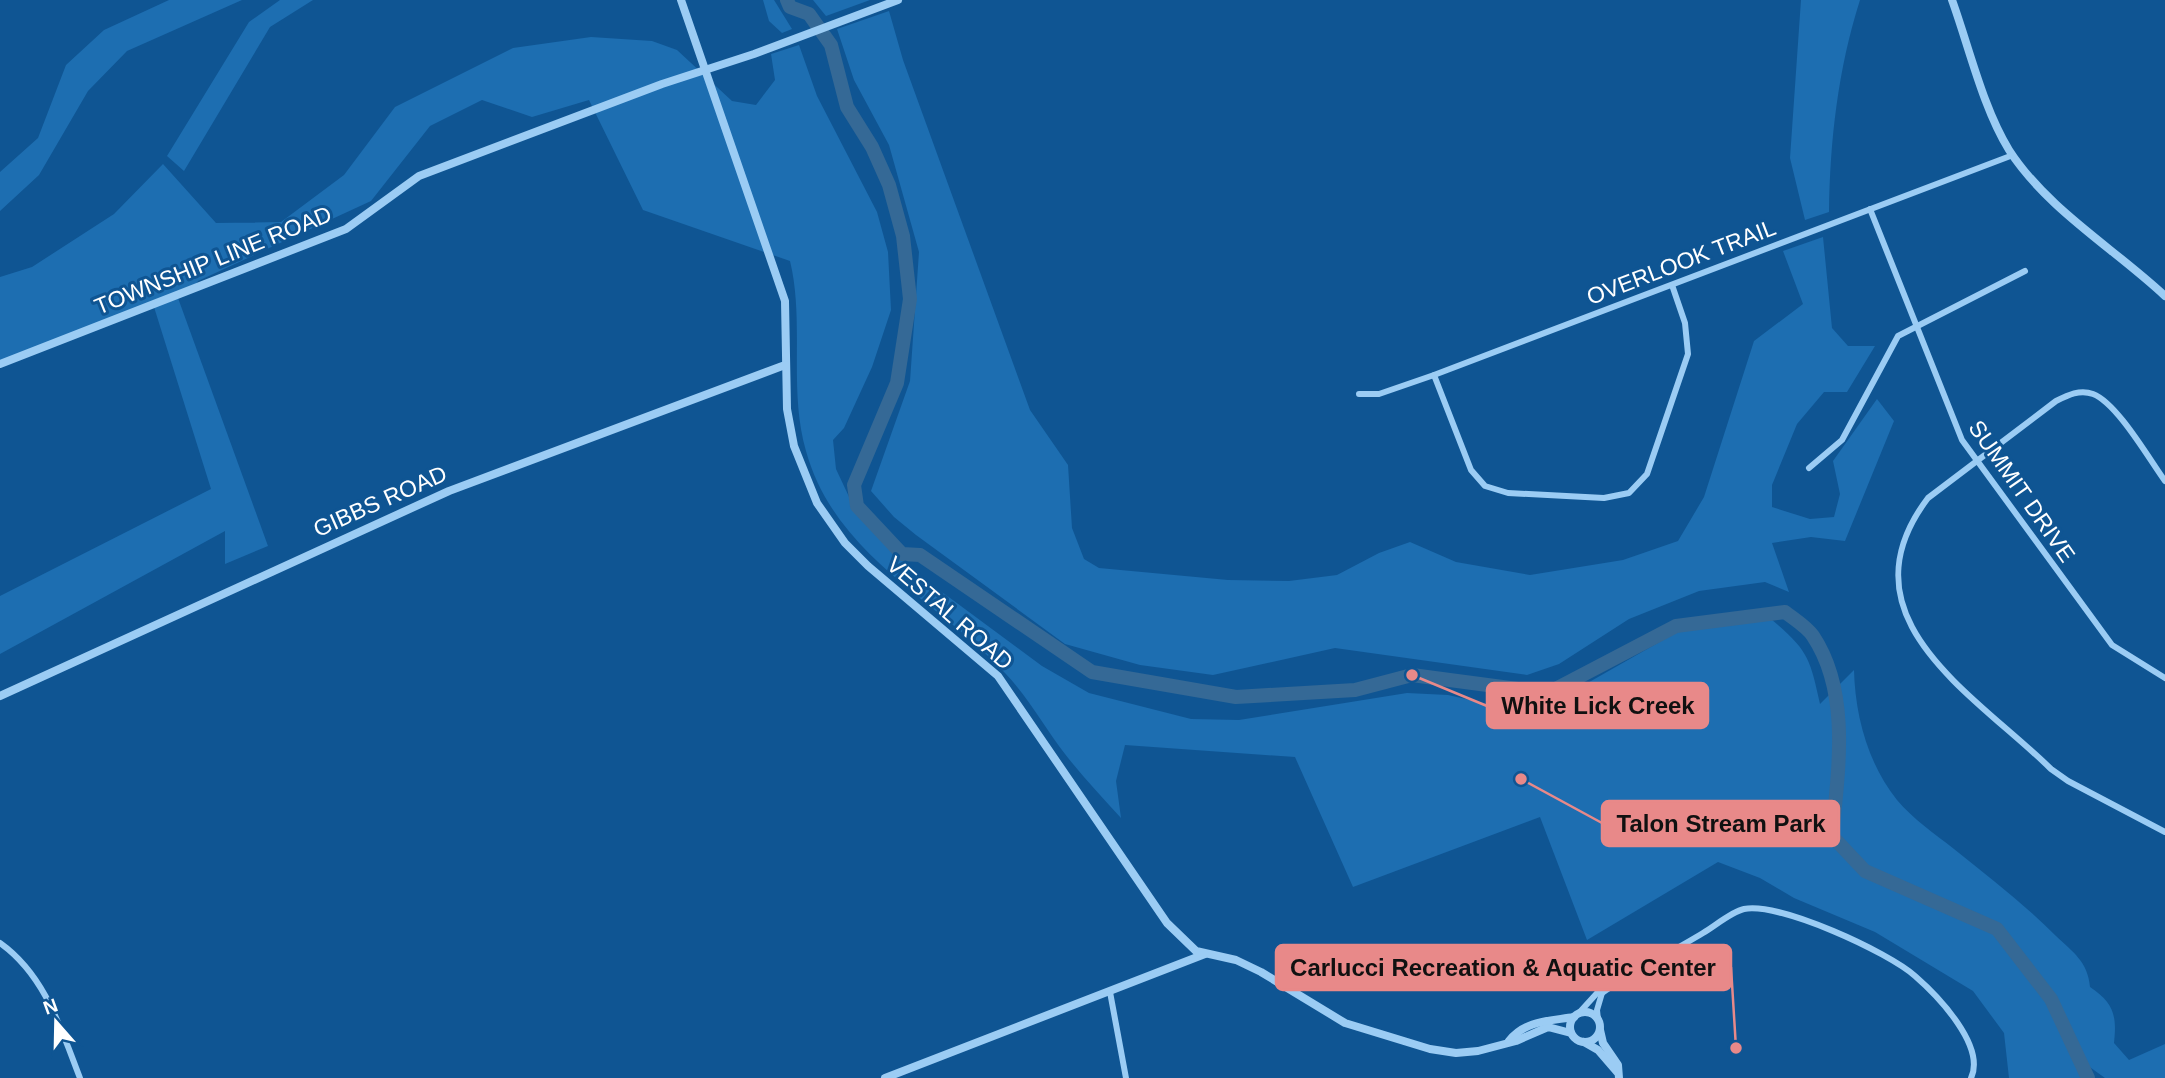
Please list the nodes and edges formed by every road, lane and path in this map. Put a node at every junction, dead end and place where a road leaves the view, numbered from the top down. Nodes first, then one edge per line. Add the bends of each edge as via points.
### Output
1 (681, 0) edge
2 (898, 0) edge
3 (1952, 0) edge
4 (704, 69) junction
5 (2013, 155) junction
6 (1870, 209) junction
7 (2025, 271) dead end
8 (1672, 285) junction
9 (2165, 296) edge
10 (1916, 328) junction
11 (0, 363) edge
12 (785, 365) junction
13 (1434, 374) junction
14 (1359, 394) dead end
15 (1976, 460) junction
16 (1809, 468) dead end
17 (2165, 481) edge
18 (2165, 678) edge
19 (0, 696) edge
20 (2165, 832) edge
21 (0, 943) edge
22 (1206, 954) junction
23 (1110, 992) junction
24 (1602, 993) junction
25 (1576, 1015) junction
26 (1598, 1020) junction
27 (1600, 1030) junction
28 (1571, 1033) junction
29 (1509, 1041) junction
30 (1584, 1042) junction
31 (1618, 1075) edge
32 (80, 1078) edge
33 (885, 1078) edge
34 (1126, 1078) edge
35 (1971, 1078) edge

1 - 4 street, VESTAL ROAD
2 - 4 street, TOWNSHIP LINE ROAD
3 - 5 street via 1996,125
4 - 11 street, TOWNSHIP LINE ROAD via 419,176 345,229
4 - 12 street, VESTAL ROAD via 785,301
5 - 6 street, OVERLOOK TRAIL
5 - 9 street via 2043,190
6 - 8 street, OVERLOOK TRAIL
6 - 10 street, SUMMIT DRIVE
7 - 10 street
8 - 13 street, OVERLOOK TRAIL
8 - 13 street via 1685,323 1688,354 1647,474 1629,493 1604,498 1508,493 1485,486 1471,471
10 - 15 street, SUMMIT DRIVE via 1957,432
10 - 16 street via 1893,342 1842,440
12 - 19 street, GIBBS ROAD via 449,491
12 - 22 street, VESTAL ROAD via 794,446 831,526 868,566 998,676 1167,923 1188,946
13 - 14 street, OVERLOOK TRAIL via 1379,394
15 - 17 street via 2056,401 2086,392 2107,403
15 - 18 street, SUMMIT DRIVE via 2112,645
15 - 20 street via 1928,498 1901,550 1899,593 1912,632 1930,656 2051,769
21 - 32 street via 41,988
22 - 23 street
22 - 29 street, VESTAL ROAD via 1245,964 1345,1023 1397,1040 1456,1053
23 - 33 street
23 - 34 street
24 - 25 street via 1588,1000
24 - 26 street
24 - 35 street via 1743,909 1773,909 1856,942 1914,975 1953,1017 1971,1045
25 - 26 street via 1588,1012
25 - 28 street
25 - 29 street, VESTAL ROAD via 1539,1022
26 - 27 street
27 - 30 street via 1594,1040
27 - 31 street via 1618,1065
28 - 29 street, VESTAL ROAD via 1548,1027
28 - 30 street
30 - 31 street via 1598,1050

